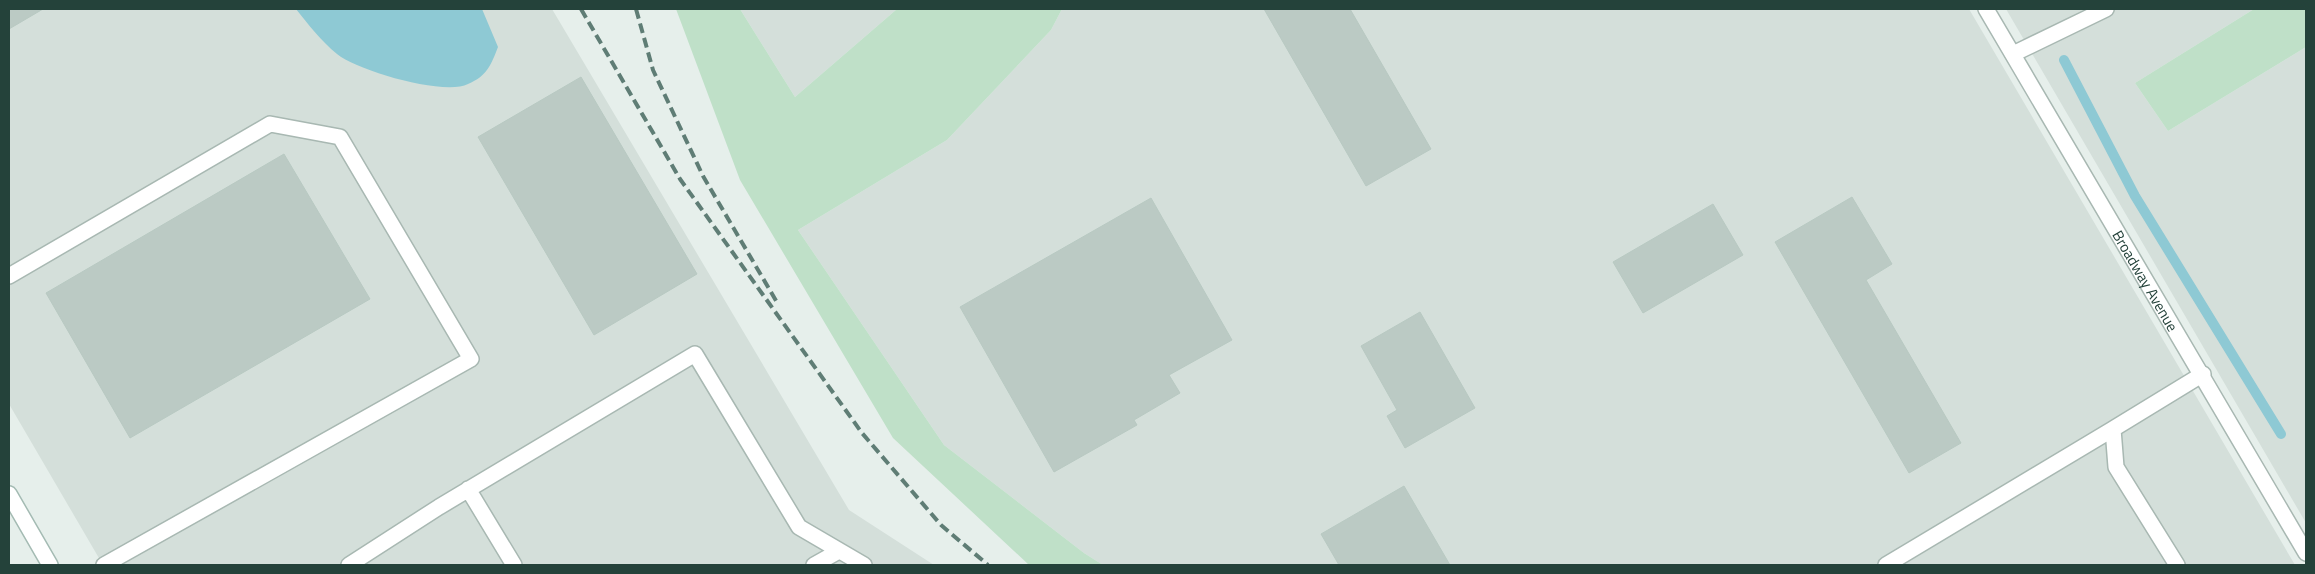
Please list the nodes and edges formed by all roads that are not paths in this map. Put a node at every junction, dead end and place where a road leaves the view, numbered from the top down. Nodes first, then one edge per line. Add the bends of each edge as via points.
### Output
1 (1986, 9) edge
2 (2106, 9) edge
3 (2013, 54) junction
4 (9, 276) edge
5 (2202, 374) junction
6 (2113, 429) junction
7 (468, 489) junction
8 (9, 494) edge
9 (839, 551) junction
10 (2306, 553) edge
11 (50, 565) edge
12 (104, 565) edge
13 (350, 565) edge
14 (514, 565) edge
15 (814, 565) edge
16 (864, 565) edge
17 (1886, 565) edge
18 (2177, 565) edge

1 - 3 street, Broadway Avenue
2 - 3 street
3 - 5 street, Broadway Avenue
4 - 12 street via 270,124 340,137 471,359
5 - 6 street
5 - 10 street, Broadway Avenue
6 - 17 street
6 - 18 street via 2116,467
7 - 9 street via 695,354 799,527
7 - 13 street
7 - 14 street
8 - 11 street
9 - 15 street
9 - 16 street

